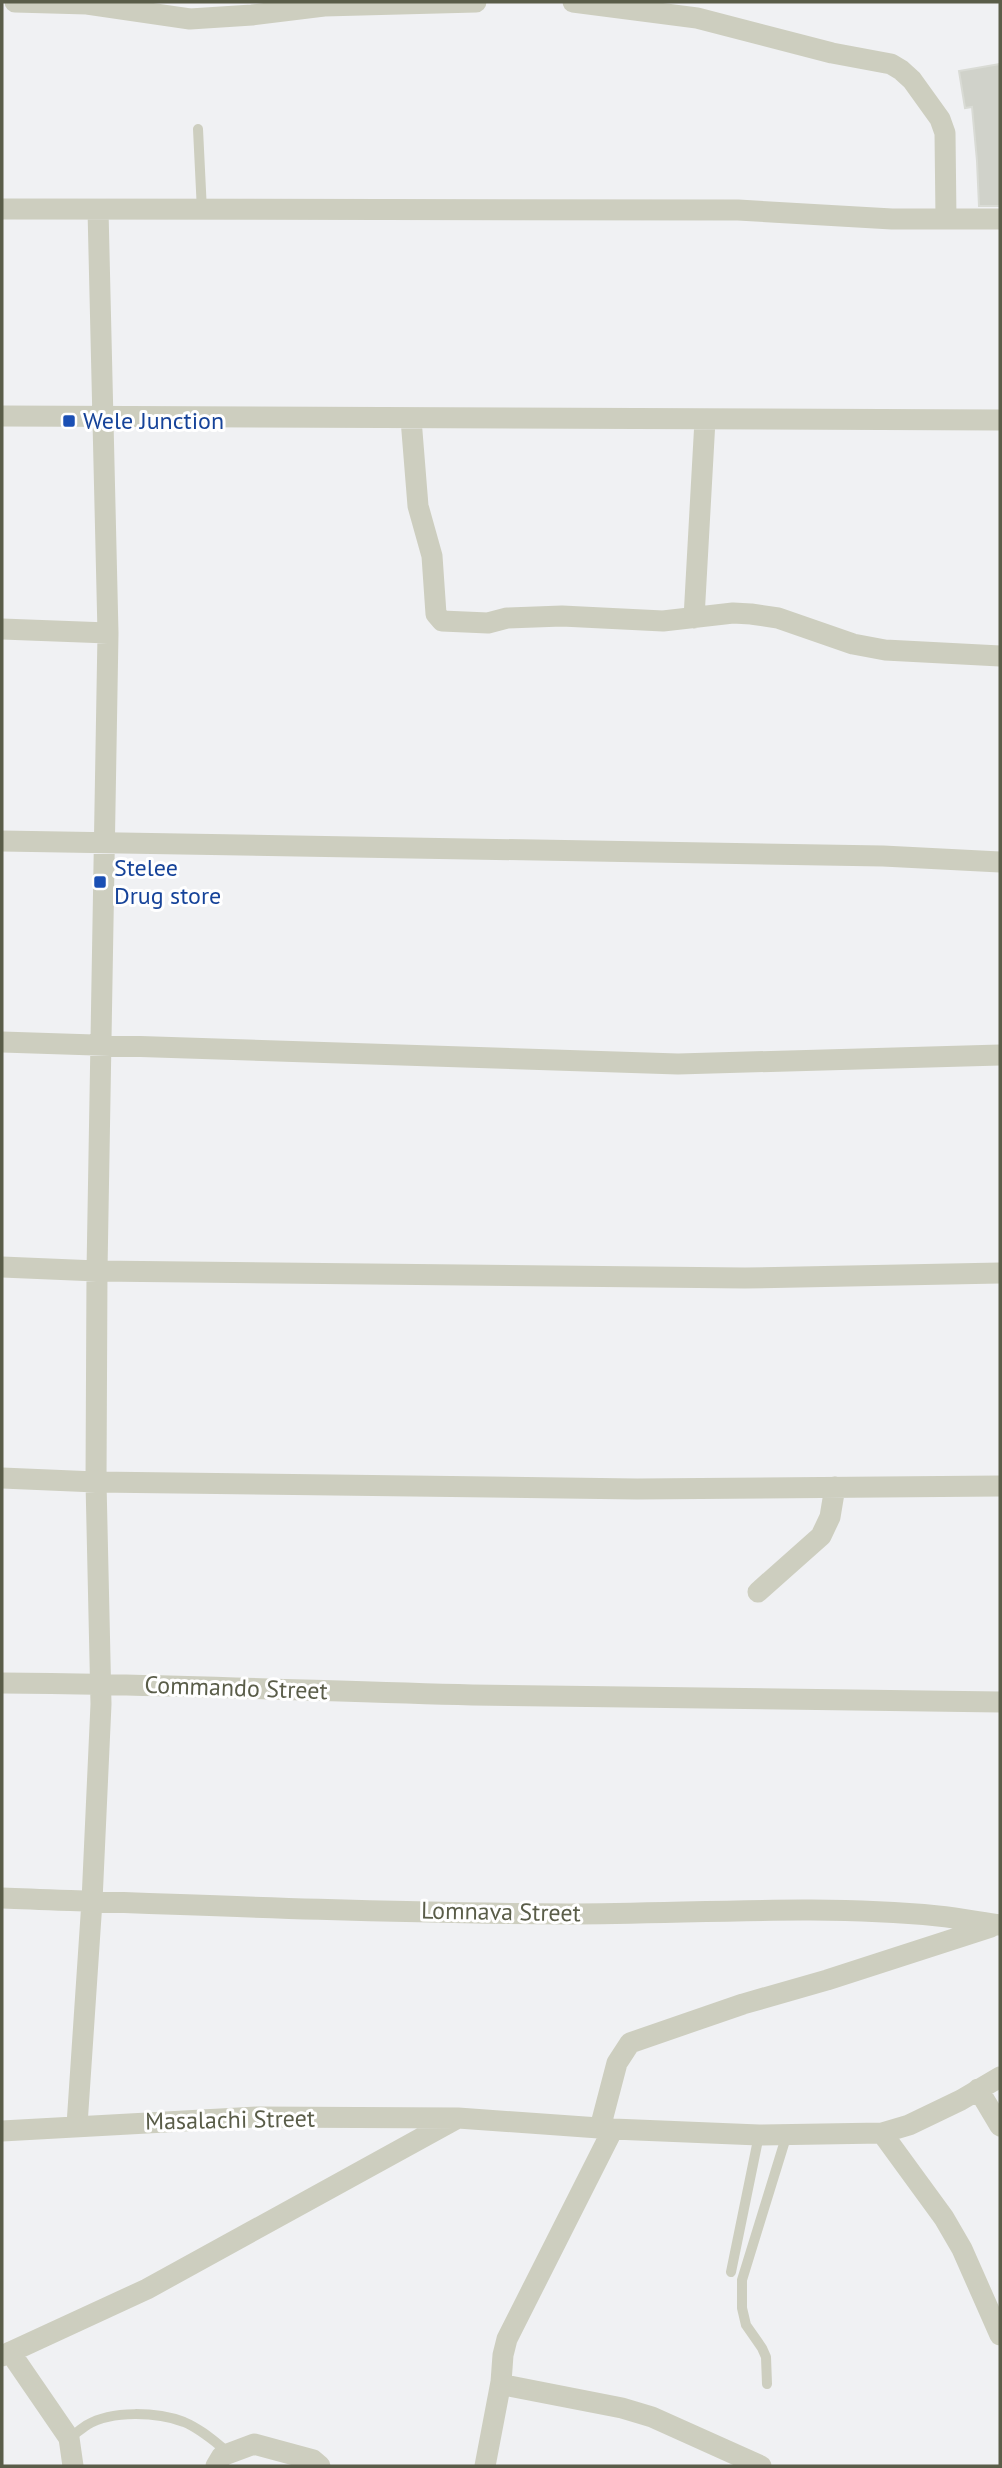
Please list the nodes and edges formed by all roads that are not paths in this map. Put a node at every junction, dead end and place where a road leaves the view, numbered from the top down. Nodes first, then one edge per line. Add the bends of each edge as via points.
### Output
1 (15, 2) edge
2 (477, 2) edge
3 (573, 2) edge
4 (198, 129) dead end
5 (2, 209) edge
6 (98, 210) junction
7 (202, 211) junction
8 (946, 219) junction
9 (1000, 219) edge
10 (2, 416) edge
11 (103, 418) junction
12 (411, 419) junction
13 (705, 420) junction
14 (1000, 420) edge
15 (694, 618) junction
16 (2, 629) edge
17 (108, 633) junction
18 (1000, 656) edge
19 (2, 841) edge
20 (106, 843) junction
21 (1000, 862) edge
22 (2, 1042) edge
23 (100, 1046) junction
24 (1000, 1055) edge
25 (2, 1267) edge
26 (97, 1271) junction
27 (1000, 1273) edge
28 (2, 1478) edge
29 (96, 1482) junction
30 (1000, 1486) edge
31 (835, 1487) junction
32 (758, 1592) dead end
33 (2, 1683) edge
34 (101, 1684) junction
35 (1000, 1702) edge
36 (2, 1898) edge
37 (92, 1901) junction
38 (999, 1925) edge
39 (1000, 2077) edge
40 (978, 2090) junction
41 (458, 2118) junction
42 (77, 2125) junction
43 (1000, 2126) edge
44 (607, 2129) junction
45 (2, 2131) edge
46 (882, 2133) junction
47 (787, 2134) junction
48 (759, 2135) junction
49 (731, 2272) dead end
50 (1000, 2335) edge
51 (6, 2354) edge
52 (501, 2382) junction
53 (767, 2384) dead end
54 (69, 2438) junction
55 (222, 2460) edge
56 (73, 2466) edge
57 (320, 2466) edge
58 (485, 2466) edge
59 (761, 2466) edge

1 - 2 street via 87,4 190,19 324,6
3 - 8 street via 697,18 891,64 912,80 945,133
4 - 7 lane
5 - 6 street
6 - 7 street
6 - 11 street
7 - 8 street via 724,210
8 - 9 street
10 - 11 street
11 - 12 street
11 - 17 street
12 - 13 street
12 - 15 street via 418,506 442,621 488,624 507,618 562,615 653,622
13 - 14 street
13 - 15 street
15 - 18 street via 751,614 885,650
16 - 17 street
17 - 20 street
19 - 20 street
20 - 21 street via 883,856
20 - 23 street
22 - 23 street
23 - 24 street via 678,1063
23 - 26 street
25 - 26 street
26 - 27 street via 745,1278
26 - 29 street
28 - 29 street
29 - 31 street
29 - 34 street
30 - 31 street
31 - 32 street via 831,1517 821,1536
33 - 34 street, Commando Street
34 - 35 street, Commando Street via 471,1695
34 - 37 street
36 - 37 street, Lomnava Street
37 - 38 street, Lomnava Street via 487,1913 861,1911
37 - 42 street
38 - 44 street via 631,2043 617,2063
39 - 40 street, Masalachi Street
40 - 43 street
40 - 46 street, Masalachi Street via 909,2125
41 - 42 street, Masalachi Street via 257,2117
41 - 44 street, Masalachi Street
41 - 51 street via 148,2289
42 - 45 street, Masalachi Street
44 - 48 street, Masalachi Street
44 - 52 street via 512,2326
46 - 47 street, Masalachi Street
46 - 50 street via 944,2218
47 - 48 street, Masalachi Street
47 - 53 lane via 742,2280 746,2325 766,2357
48 - 49 lane
51 - 54 street
52 - 58 street
52 - 59 street via 652,2417
54 - 55 lane via 88,2424 138,2415 184,2422 202,2432
54 - 56 street
55 - 57 street via 254,2444

